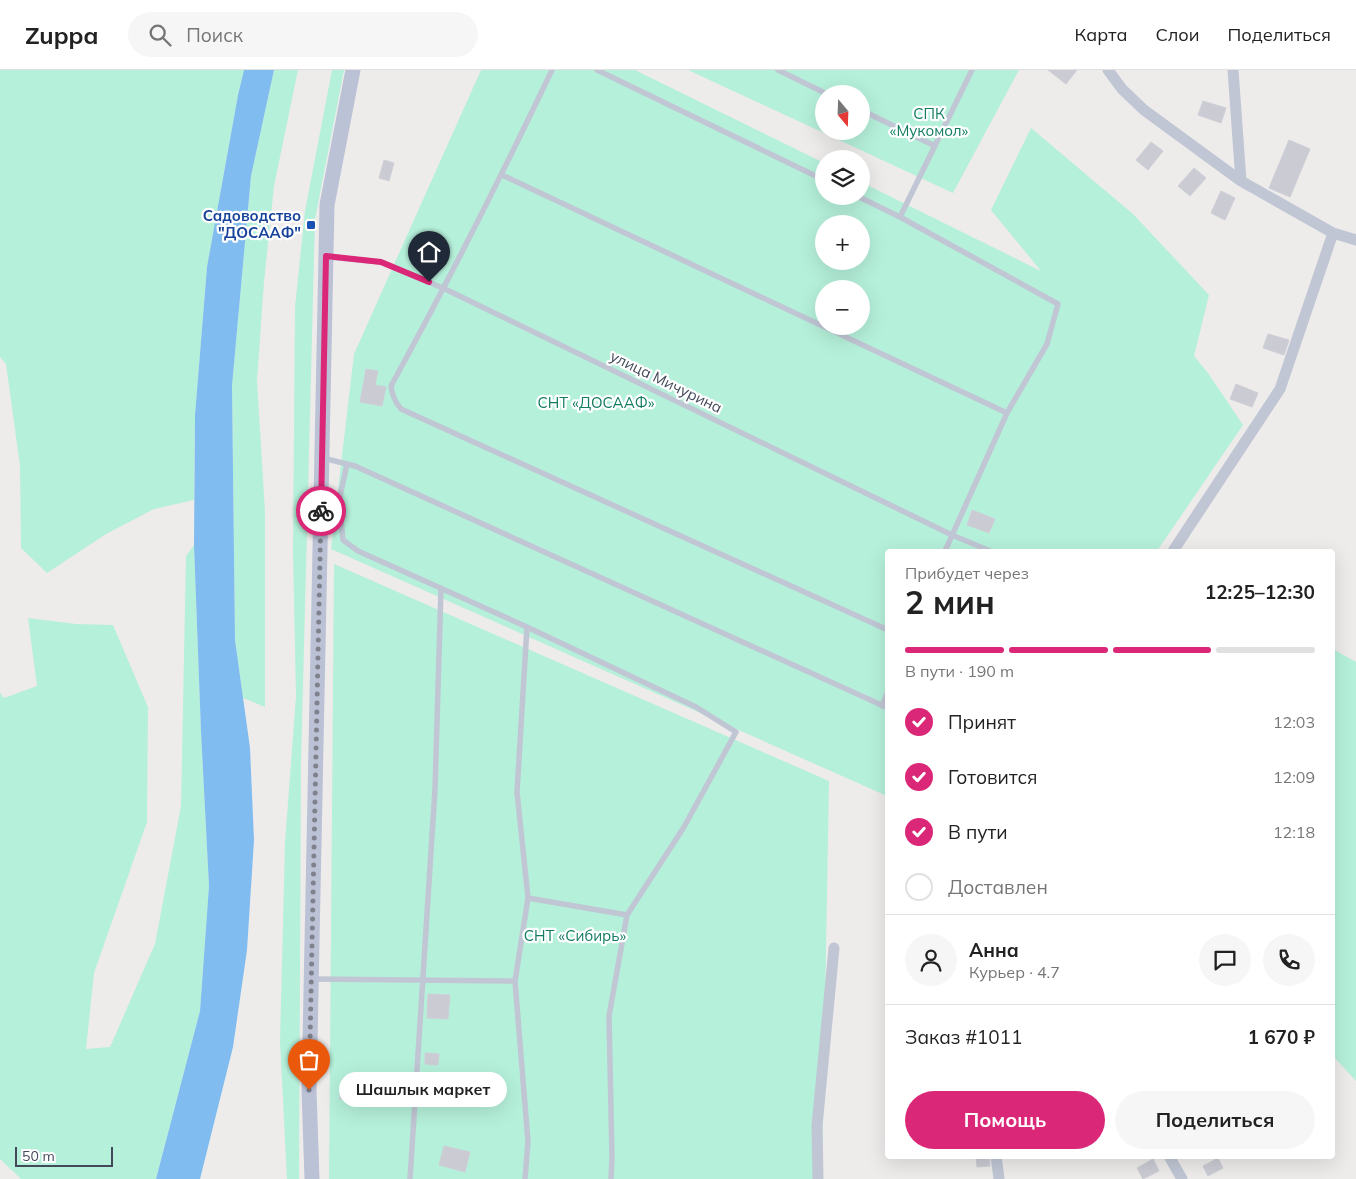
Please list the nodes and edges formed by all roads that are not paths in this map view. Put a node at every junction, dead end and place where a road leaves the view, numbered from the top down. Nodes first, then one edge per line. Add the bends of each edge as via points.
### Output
1 (353, 70) edge
2 (552, 70) edge
3 (597, 70) edge
4 (778, 70) edge
5 (972, 70) edge
6 (1108, 70) edge
7 (1233, 70) edge
8 (815, 88) edge
9 (870, 114) edge
10 (935, 146) junction
11 (502, 175) junction
12 (815, 176) edge
13 (1241, 181) junction
14 (870, 202) edge
15 (900, 217) junction
16 (1333, 233) junction
17 (1356, 240) edge
18 (326, 256) junction
19 (445, 289) junction
20 (1007, 413) junction
21 (322, 458) junction
22 (346, 464) junction
23 (952, 535) junction
24 (946, 549) edge
25 (985, 549) edge
26 (1174, 549) edge
27 (441, 588) junction
28 (527, 627) junction
29 (885, 629) edge
30 (885, 707) edge
31 (528, 898) junction
32 (627, 915) junction
33 (834, 948) dead end
34 (312, 979) junction
35 (424, 980) junction
36 (515, 981) junction
37 (996, 1159) edge
38 (1171, 1159) edge
39 (312, 1179) edge
40 (410, 1179) edge
41 (524, 1179) edge
42 (611, 1179) edge
43 (818, 1179) edge
44 (999, 1179) edge
45 (1182, 1179) edge

1 - 18 main road via 327,205
2 - 11 lane
3 - 12 lane
4 - 8 lane
5 - 10 lane
6 - 13 street via 1144,110
7 - 13 street
9 - 10 lane
10 - 15 lane
11 - 19 lane
11 - 20 lane
13 - 16 street
14 - 15 lane
15 - 20 lane via 1058,304 1048,344
16 - 17 street
16 - 26 street via 1280,389
18 - 19 lane, улица Мичурина via 381,262
18 - 21 main road
19 - 23 lane, улица Мичурина
19 - 29 lane via 391,386 401,409
20 - 23 lane
21 - 22 lane
21 - 34 main road
22 - 27 lane via 339,501 343,540 358,551
22 - 30 lane
23 - 24 lane
23 - 25 lane, улица Мичурина
27 - 28 lane
27 - 35 lane via 435,789
28 - 31 lane via 517,792
28 - 32 lane via 696,707 736,732 684,827
31 - 32 lane
31 - 36 lane
32 - 42 lane via 609,1016
33 - 43 street via 817,1126
34 - 35 lane
34 - 39 main road via 309,1090
35 - 36 lane
35 - 40 lane
36 - 41 lane via 528,1142
37 - 44 street
38 - 45 street

